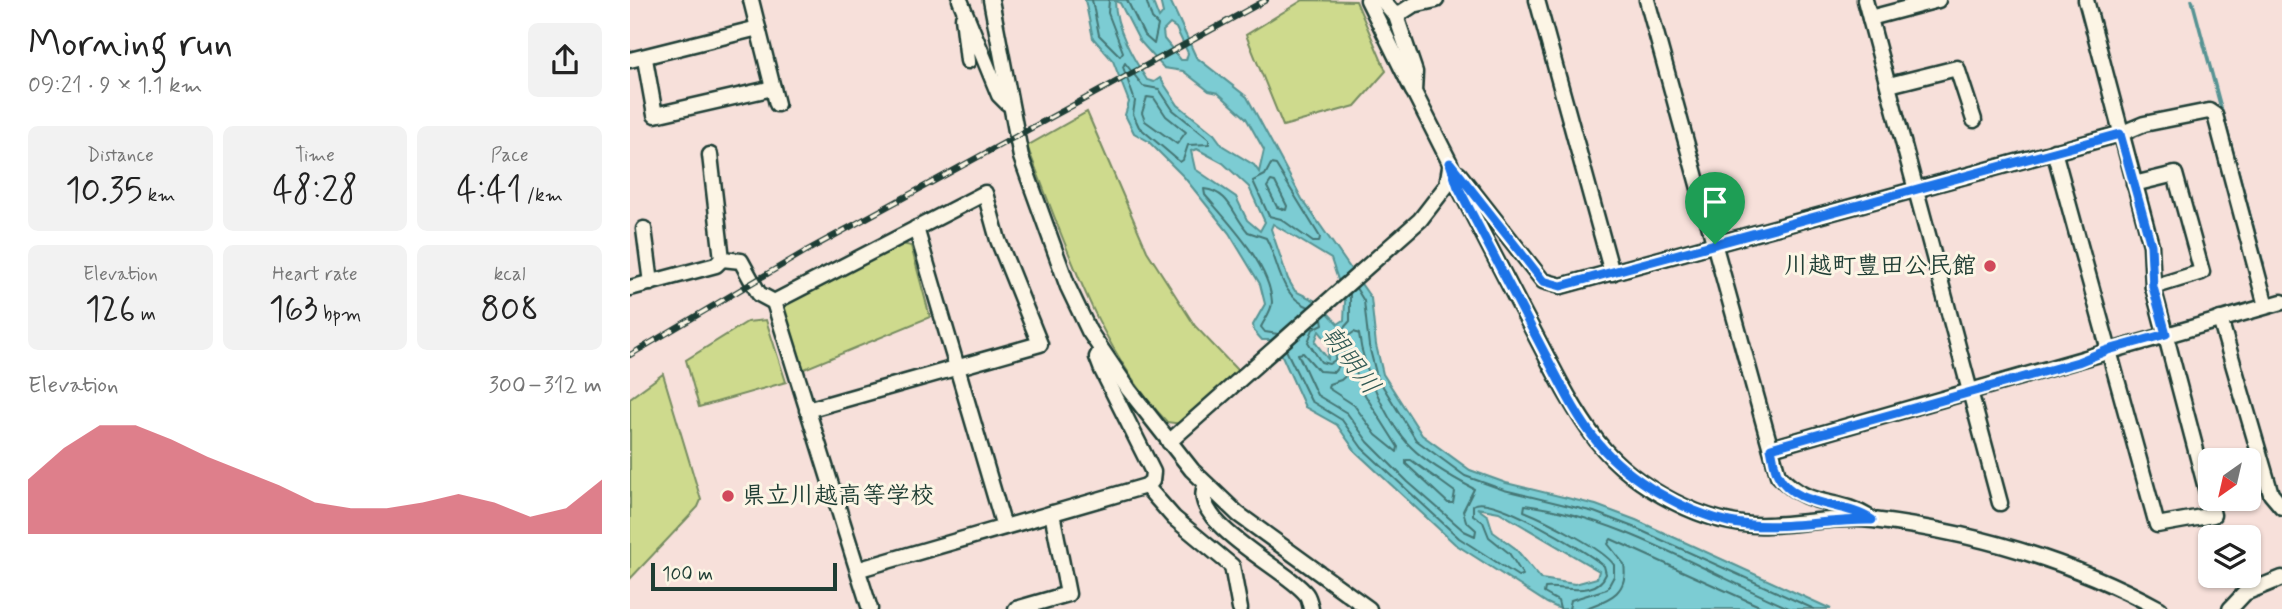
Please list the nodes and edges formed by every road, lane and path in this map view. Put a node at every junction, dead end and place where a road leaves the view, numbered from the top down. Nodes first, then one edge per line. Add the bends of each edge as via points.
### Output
1 (751, 0) edge
2 (991, 0) edge
3 (1368, 0) edge
4 (1382, 0) edge
5 (1436, 0) edge
6 (1537, 0) edge
7 (1647, 0) edge
8 (1865, 0) edge
9 (1938, 0) edge
10 (2086, 0) edge
11 (961, 2) edge
12 (1396, 16) junction
13 (1870, 18) junction
14 (758, 28) junction
15 (637, 60) edge
16 (968, 61) dead end
17 (1889, 85) junction
18 (773, 88) junction
19 (1414, 92) junction
20 (776, 104) dead end
21 (1010, 107) junction
22 (1974, 120) dead end
23 (2120, 134) junction
24 (2054, 150) junction
25 (710, 155) dead end
26 (1450, 163) junction
27 (2134, 184) junction
28 (1917, 187) junction
29 (916, 228) junction
30 (644, 229) dead end
31 (1715, 244) junction
32 (722, 258) junction
33 (1612, 273) junction
34 (651, 282) junction
35 (2153, 287) junction
36 (630, 288) edge
37 (774, 302) junction
38 (2282, 302) edge
39 (2266, 306) junction
40 (2220, 319) junction
41 (2166, 334) junction
42 (1101, 350) junction
43 (2108, 350) junction
44 (957, 368) junction
45 (1969, 390) junction
46 (807, 410) junction
47 (1169, 442) junction
48 (1771, 448) junction
49 (1206, 484) junction
50 (1146, 486) junction
51 (2000, 503) dead end
52 (2282, 507) edge
53 (1052, 513) junction
54 (1872, 520) junction
55 (1004, 527) junction
56 (860, 569) junction
57 (2282, 578) edge
58 (870, 609) edge
59 (1016, 609) edge
60 (1240, 609) edge
61 (1311, 609) edge
62 (1369, 609) edge
63 (2160, 609) edge
64 (2230, 609) edge

1 - 14 street
2 - 21 street
3 - 19 street
4 - 12 street
5 - 12 street via 1413,5
6 - 33 street
7 - 31 street
8 - 13 street
9 - 13 street
10 - 23 street
11 - 16 street
11 - 21 street via 999,95
12 - 19 street via 1415,72
13 - 17 street
14 - 15 street
14 - 18 street
15 - 18 street via 655,115
17 - 22 street via 1957,68
17 - 28 street
18 - 20 street
19 - 26 street
21 - 42 street via 1021,158 1051,243 1080,316
23 - 24 street
23 - 27 street
23 - 39 street via 2144,124 2209,111 2215,115
24 - 28 street
24 - 43 street
25 - 32 street
26 - 33 street via 1543,281 1561,286
26 - 47 street via 1440,197 1398,241
26 - 54 street via 1458,187 1572,404 1598,443 1626,470 1694,510 1729,522 1765,526
27 - 35 street via 2151,245
27 - 35 street via 2175,174 2202,272
28 - 31 street
28 - 45 street
29 - 37 street
29 - 44 street
29 - 44 street via 985,193 998,240 1040,344
30 - 34 street
31 - 33 street
31 - 48 street
32 - 34 street via 716,265
32 - 37 street via 741,261 759,294
34 - 36 street
35 - 41 street
37 - 46 street
38 - 39 street
39 - 40 street
40 - 41 street
40 - 52 street via 2271,494
41 - 43 street
41 - 43 street via 2213,515 2157,525
42 - 47 street
42 - 50 street via 1097,357 1102,370 1153,472
43 - 45 street
44 - 46 street
44 - 55 street
45 - 48 street
45 - 51 street
46 - 56 street
47 - 49 street
48 - 54 street via 1778,475 1804,498 1858,510
49 - 61 street via 1203,503 1244,546 1299,586
49 - 62 street via 1238,514
50 - 53 street
50 - 60 street via 1174,518 1232,566
53 - 55 street
53 - 59 street via 1068,594
54 - 63 street via 2027,553
55 - 56 street
56 - 58 street
57 - 64 street via 2245,593

